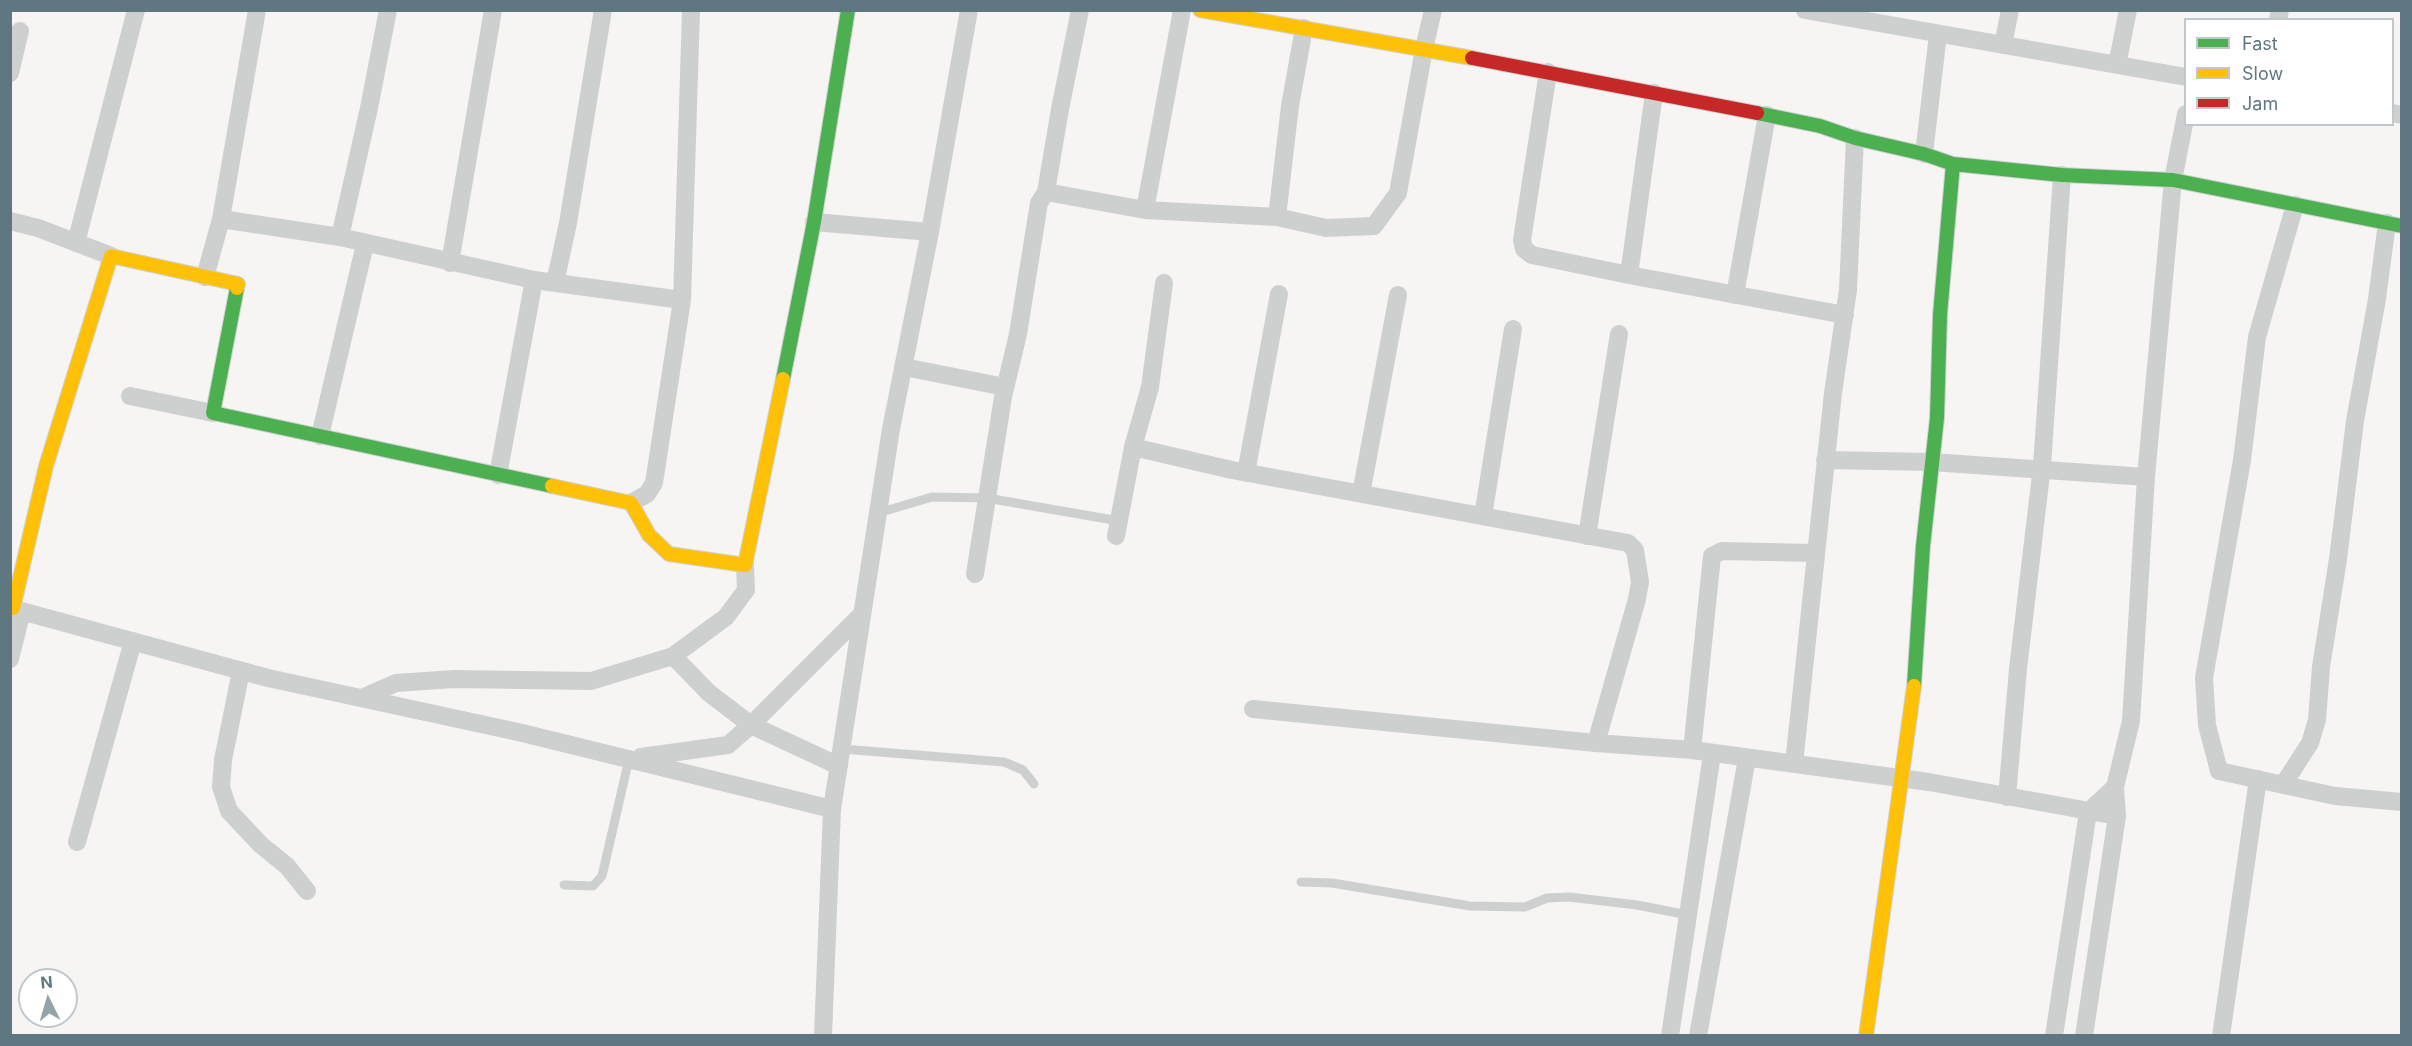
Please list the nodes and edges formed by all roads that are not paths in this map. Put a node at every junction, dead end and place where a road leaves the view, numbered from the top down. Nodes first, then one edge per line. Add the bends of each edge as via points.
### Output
1 (136, 10) edge
2 (257, 10) edge
3 (388, 10) edge
4 (493, 10) edge
5 (603, 10) edge
6 (691, 10) edge
7 (848, 10) edge
8 (969, 10) edge
9 (1080, 10) edge
10 (1182, 10) edge
11 (1200, 10) edge
12 (1433, 10) edge
13 (1805, 10) edge
14 (2010, 10) edge
15 (2128, 10) edge
16 (1252, 15) edge
17 (1899, 19) edge
18 (1304, 28) junction
19 (20, 30) dead end
20 (1938, 34) junction
21 (2003, 45) junction
22 (1424, 49) junction
23 (2117, 65) junction
24 (1548, 72) junction
25 (10, 74) edge
26 (2184, 77) edge
27 (1654, 93) junction
28 (1767, 115) junction
29 (2184, 124) edge
30 (1855, 138) junction
31 (1924, 154) junction
32 (1953, 164) junction
33 (2062, 175) junction
34 (2173, 180) junction
35 (1046, 192) junction
36 (2295, 205) junction
37 (1145, 210) junction
38 (1277, 217) junction
39 (221, 219) junction
40 (10, 221) edge
41 (814, 222) junction
42 (2394, 224) edge
43 (930, 232) junction
44 (340, 237) junction
45 (76, 243) junction
46 (365, 244) junction
47 (111, 256) junction
48 (450, 263) junction
49 (1629, 274) junction
50 (206, 277) junction
51 (534, 280) junction
52 (555, 283) junction
53 (1164, 283) dead end
54 (1279, 294) dead end
55 (1398, 295) dead end
56 (1735, 295) junction
57 (682, 300) junction
58 (1845, 315) junction
59 (1513, 329) dead end
60 (1619, 334) dead end
61 (904, 367) junction
62 (1005, 387) junction
63 (130, 396) dead end
64 (213, 412) junction
65 (320, 436) junction
66 (1133, 447) junction
67 (1825, 460) junction
68 (1932, 462) junction
69 (2041, 470) junction
70 (1246, 473) junction
71 (498, 475) junction
72 (2146, 477) junction
73 (1361, 495) junction
74 (987, 498) junction
75 (631, 503) junction
76 (878, 513) junction
77 (1483, 516) junction
78 (1117, 529) joint
79 (1587, 536) junction
80 (18, 548) edge
81 (1815, 552) junction
82 (746, 564) junction
83 (975, 573) dead end
84 (15, 609) edge
85 (861, 615) junction
86 (133, 641) junction
87 (673, 656) junction
88 (10, 658) edge
89 (241, 671) junction
90 (362, 698) junction
91 (1252, 709) dead end
92 (752, 725) junction
93 (1596, 743) junction
94 (1692, 750) junction
95 (1712, 754) junction
96 (841, 757) junction
97 (1747, 758) junction
98 (629, 759) junction
99 (1794, 764) junction
100 (1903, 779) junction
101 (2258, 779) junction
102 (1034, 784) dead end
103 (2283, 785) junction
104 (2115, 786) junction
105 (2007, 797) junction
106 (2402, 802) edge
107 (832, 809) junction
108 (2088, 812) junction
109 (2117, 816) junction
110 (77, 842) dead end
111 (1301, 882) dead end
112 (564, 885) dead end
113 (306, 891) dead end
114 (1688, 915) junction
115 (823, 1035) edge
116 (1670, 1035) edge
117 (1698, 1035) edge
118 (1866, 1035) edge
119 (2054, 1035) edge
120 (2084, 1035) edge
121 (2221, 1035) edge

1 - 45 street
2 - 39 street
3 - 44 street
4 - 48 street
5 - 52 street
6 - 57 street
7 - 41 street
8 - 43 street
9 - 35 street
10 - 37 street
11 - 16 street
12 - 22 street
13 - 17 street
14 - 21 street
15 - 23 street
16 - 18 street
17 - 20 street
18 - 22 street
18 - 38 street
19 - 25 street
20 - 21 street
20 - 31 street
21 - 23 street
22 - 24 street
22 - 38 street via 1398,193 1374,226 1326,228
23 - 26 street
24 - 27 street
24 - 49 street via 1522,240 1524,249 1532,255
27 - 28 street
27 - 49 street
28 - 30 street
28 - 56 street
29 - 34 street
30 - 31 street
30 - 58 street
31 - 32 street
32 - 33 street
32 - 68 street
33 - 34 street
33 - 69 street
34 - 36 street
34 - 72 street
35 - 37 street
35 - 62 street via 1039,203 1018,334
36 - 42 street
36 - 101 street via 2257,337 2242,460 2204,678 2207,725 2219,771
37 - 38 street
39 - 44 street
39 - 50 street
40 - 45 street
41 - 43 street
41 - 82 street
42 - 103 street via 2355,421 2321,668 2318,720 2310,743
43 - 61 street
44 - 46 street
45 - 47 street
46 - 48 street
46 - 65 street
47 - 50 street
47 - 80 street
48 - 51 street
49 - 56 street
50 - 64 street via 238,284
51 - 52 street
51 - 71 street
52 - 57 street
53 - 66 street via 1150,387
54 - 70 street
55 - 73 street
56 - 58 street
57 - 75 street via 654,483 647,494
58 - 67 street
59 - 77 street
60 - 79 street
61 - 62 street
61 - 76 street
62 - 74 street
63 - 64 street
64 - 65 street
65 - 71 street
66 - 70 street
66 - 78 street
67 - 68 street
67 - 81 street
68 - 69 street
68 - 100 street
69 - 72 street
69 - 105 street
70 - 73 street
71 - 75 street
72 - 104 street via 2131,721
73 - 77 street
74 - 76 lane via 932,497
74 - 78 lane
74 - 83 street
75 - 82 street via 649,535 669,554
76 - 85 street
77 - 79 street
79 - 93 street via 1628,543 1639,563 1640,582
80 - 84 street
81 - 94 street via 1722,551 1712,556
81 - 99 street
82 - 87 street via 746,590 726,617
84 - 86 street
84 - 88 street
85 - 92 street
85 - 96 street
86 - 89 street
86 - 110 street
87 - 90 street via 591,681 419,681 396,683
87 - 92 street via 709,693
89 - 90 street
89 - 113 street via 221,787 229,811 287,866
90 - 98 street
91 - 93 street
92 - 96 street
92 - 98 street via 728,745
93 - 94 street
94 - 95 street
95 - 97 street
95 - 114 street
96 - 102 lane via 1004,762 1023,770
96 - 107 street
97 - 99 street
97 - 117 street
98 - 107 street
98 - 112 lane via 602,876 593,886
99 - 100 street
100 - 105 street
100 - 118 street
101 - 103 street
101 - 121 street
103 - 106 street via 2335,796
104 - 108 street
104 - 109 street
105 - 108 street
107 - 115 street
108 - 109 street
108 - 119 street
109 - 120 street
111 - 114 lane via 1332,883 1470,906 1525,908 1547,898 1569,897
114 - 116 street

